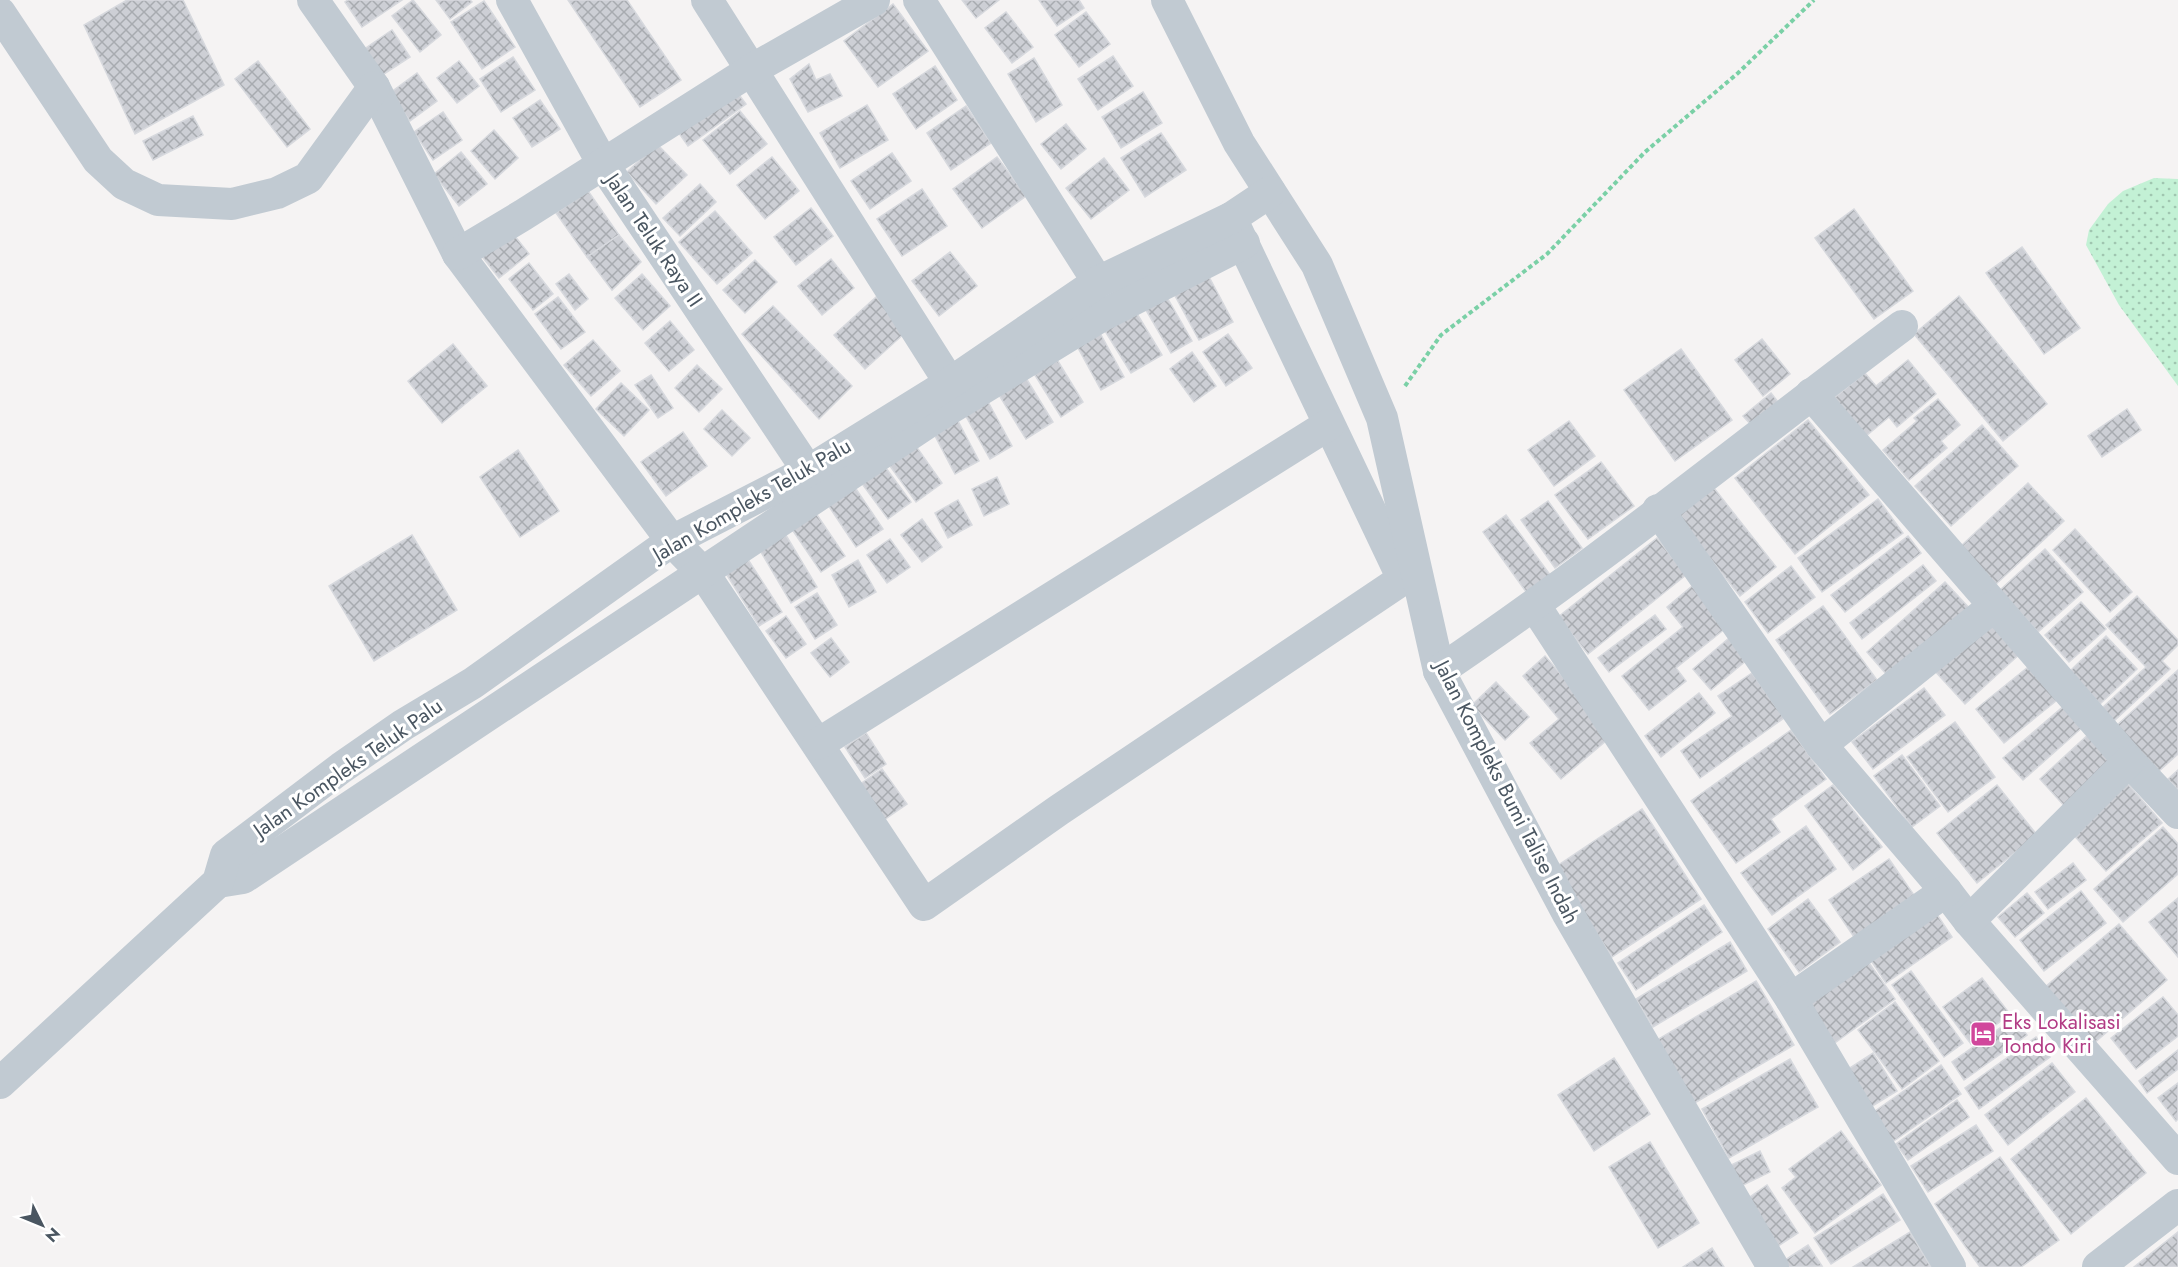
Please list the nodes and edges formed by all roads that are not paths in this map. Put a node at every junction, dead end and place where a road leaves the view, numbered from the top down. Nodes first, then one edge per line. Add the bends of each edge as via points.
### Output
1 (313, 0) edge
2 (512, 0) edge
3 (707, 0) edge
4 (874, 0) edge
5 (919, 0) edge
6 (1167, 0) edge
7 (0, 13) edge
8 (753, 69) junction
9 (374, 87) junction
10 (603, 164) junction
11 (1270, 192) junction
12 (1237, 230) junction
13 (458, 254) junction
14 (1098, 282) junction
15 (1902, 326) dead end
16 (1811, 394) junction
17 (939, 398) junction
18 (1328, 425) junction
19 (808, 471) junction
20 (1658, 510) junction
21 (672, 541) junction
22 (704, 574) junction
23 (1535, 606) junction
24 (1994, 606) junction
25 (1439, 671) junction
26 (473, 682) junction
27 (490, 714) junction
28 (818, 744) junction
29 (1821, 745) junction
30 (2129, 761) junction
31 (2178, 813) edge
32 (218, 882) junction
33 (1946, 891) junction
34 (1968, 921) junction
35 (1791, 999) junction
36 (0, 1083) edge
37 (2178, 1160) edge
38 (2178, 1205) edge
39 (1773, 1267) edge
40 (1950, 1267) edge
41 (2098, 1267) edge

1 - 9 street
2 - 10 street, Jalan Teluk Raya II
3 - 8 street
4 - 8 street
5 - 14 street
6 - 11 street, Jalan Kompleks Bumi Talise Indah via 1239,143
7 - 9 street via 98,160 124,184 158,200 232,204 277,193 308,178
8 - 10 street
8 - 17 street
9 - 13 street
10 - 13 street
10 - 19 street, Jalan Teluk Raya II
11 - 12 street
11 - 25 street, Jalan Kompleks Bumi Talise Indah via 1317,265 1382,418
12 - 14 street, Jalan Kompleks Teluk Palu
12 - 17 street, Jalan Kompleks Teluk Palu via 1101,316
12 - 18 street
13 - 21 street
14 - 17 street, Jalan Kompleks Teluk Palu
15 - 16 street
16 - 20 street
16 - 24 street
17 - 19 street, Jalan Kompleks Teluk Palu
17 - 22 street, Jalan Kompleks Teluk Palu
18 - 28 street
18 - 28 street via 1403,579 1059,810 924,906
19 - 21 street, Jalan Kompleks Teluk Palu
20 - 23 street
20 - 29 street
21 - 22 street
21 - 26 street, Jalan Kompleks Teluk Palu
22 - 27 street, Jalan Kompleks Teluk Palu
22 - 28 street
23 - 25 street
23 - 35 street
24 - 29 street
24 - 30 street
25 - 39 street, Jalan Kompleks Bumi Talise Indah via 1568,914
26 - 27 street
26 - 32 street, Jalan Kompleks Teluk Palu via 341,768 226,855
27 - 32 street, Jalan Kompleks Teluk Palu via 243,878
29 - 33 street
30 - 31 street
30 - 34 street
32 - 36 street, Jalan Kompleks Teluk Palu
33 - 34 street
33 - 35 street
34 - 37 street
35 - 40 street
38 - 41 street

